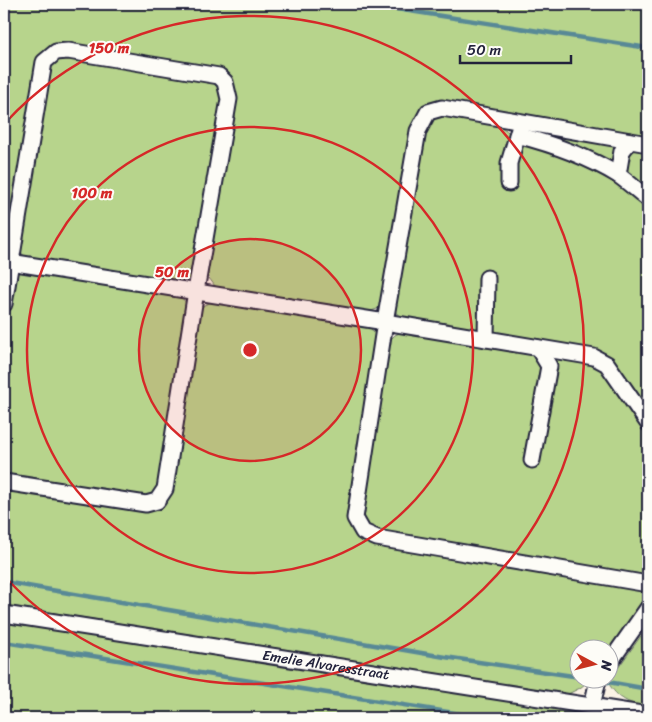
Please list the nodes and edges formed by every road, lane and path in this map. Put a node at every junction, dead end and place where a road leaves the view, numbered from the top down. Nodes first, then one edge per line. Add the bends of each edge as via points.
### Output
1 (519, 129) junction
2 (630, 141) junction
3 (648, 144) edge
4 (618, 175) junction
5 (509, 183) dead end
6 (648, 199) edge
7 (10, 262) junction
8 (487, 278) dead end
9 (196, 291) junction
10 (4, 304) edge
11 (385, 322) junction
12 (486, 339) junction
13 (538, 348) junction
14 (648, 423) edge
15 (532, 460) dead end
16 (4, 482) edge
17 (648, 584) edge
18 (648, 608) edge
19 (4, 614) edge
20 (620, 648) edge
21 (596, 690) edge
22 (592, 706) junction
23 (648, 715) edge

1 - 2 street
1 - 4 street
1 - 5 street via 509,163
1 - 11 street via 442,108 428,112 422,120
2 - 3 street
2 - 4 street via 622,151
4 - 6 street
7 - 9 street
7 - 9 street via 44,62 56,52 68,51 219,76 225,82 229,99
7 - 10 street
8 - 12 street
9 - 11 street
9 - 16 street via 165,489 157,501 146,504
11 - 12 street
11 - 17 street via 355,518 363,532 377,538
12 - 13 street
13 - 14 street via 594,357 607,364
13 - 15 street via 548,366
18 - 20 street
19 - 22 street, Emelie Alvaresstraat
21 - 22 street
22 - 23 street, Emelie Alvaresstraat

